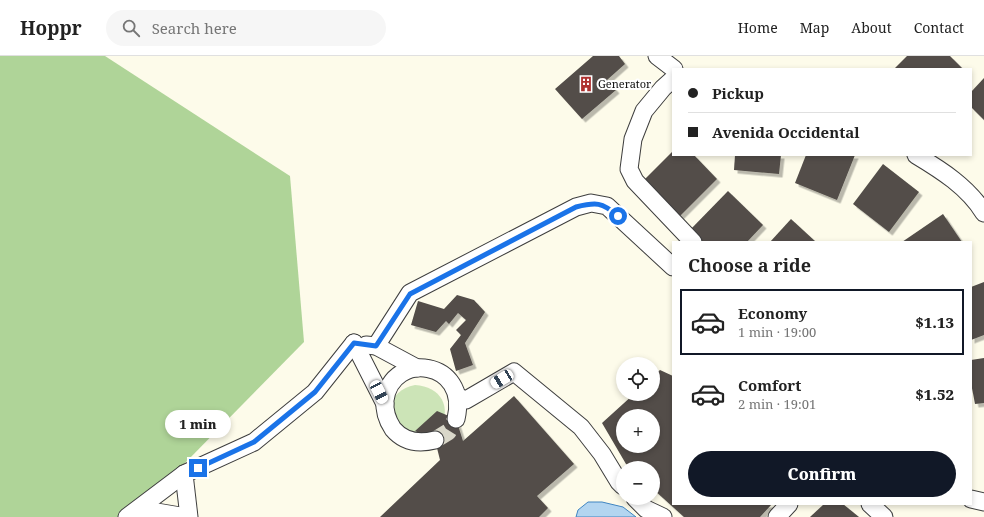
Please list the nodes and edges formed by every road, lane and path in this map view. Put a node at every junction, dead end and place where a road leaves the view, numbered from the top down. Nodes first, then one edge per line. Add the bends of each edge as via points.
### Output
1 (657, 56) edge
2 (673, 68) edge
3 (672, 80) edge
4 (918, 156) edge
5 (984, 213) edge
6 (692, 241) edge
7 (672, 266) edge
8 (354, 343) junction
9 (376, 346) junction
10 (416, 368) junction
11 (458, 397) junction
12 (385, 404) junction
13 (456, 419) tunnel mouth
14 (435, 440) tunnel mouth
15 (184, 474) junction
16 (616, 477) edge
17 (972, 498) edge
18 (984, 502) edge
19 (642, 505) edge
20 (788, 505) edge
21 (871, 505) edge
22 (133, 513) edge
23 (186, 517) edge
24 (189, 517) edge
25 (663, 517) edge
26 (777, 517) edge
27 (884, 517) edge

1 - 2 street
3 - 6 street via 644,110 633,139 629,169 635,181
4 - 5 street via 946,174 979,204
7 - 9 street via 607,206 591,204 576,207 410,294
8 - 9 street
8 - 12 street
8 - 15 street via 315,392 254,442
9 - 10 street
10 - 11 street via 428,368 447,378
10 - 12 street via 394,381 386,394
11 - 13 street
11 - 16 street via 466,400 514,372 581,427
12 - 14 street via 386,415 396,432 414,442
15 - 22 street
15 - 24 street
17 - 18 street
19 - 25 street
20 - 26 street
21 - 27 street
22 - 23 street

